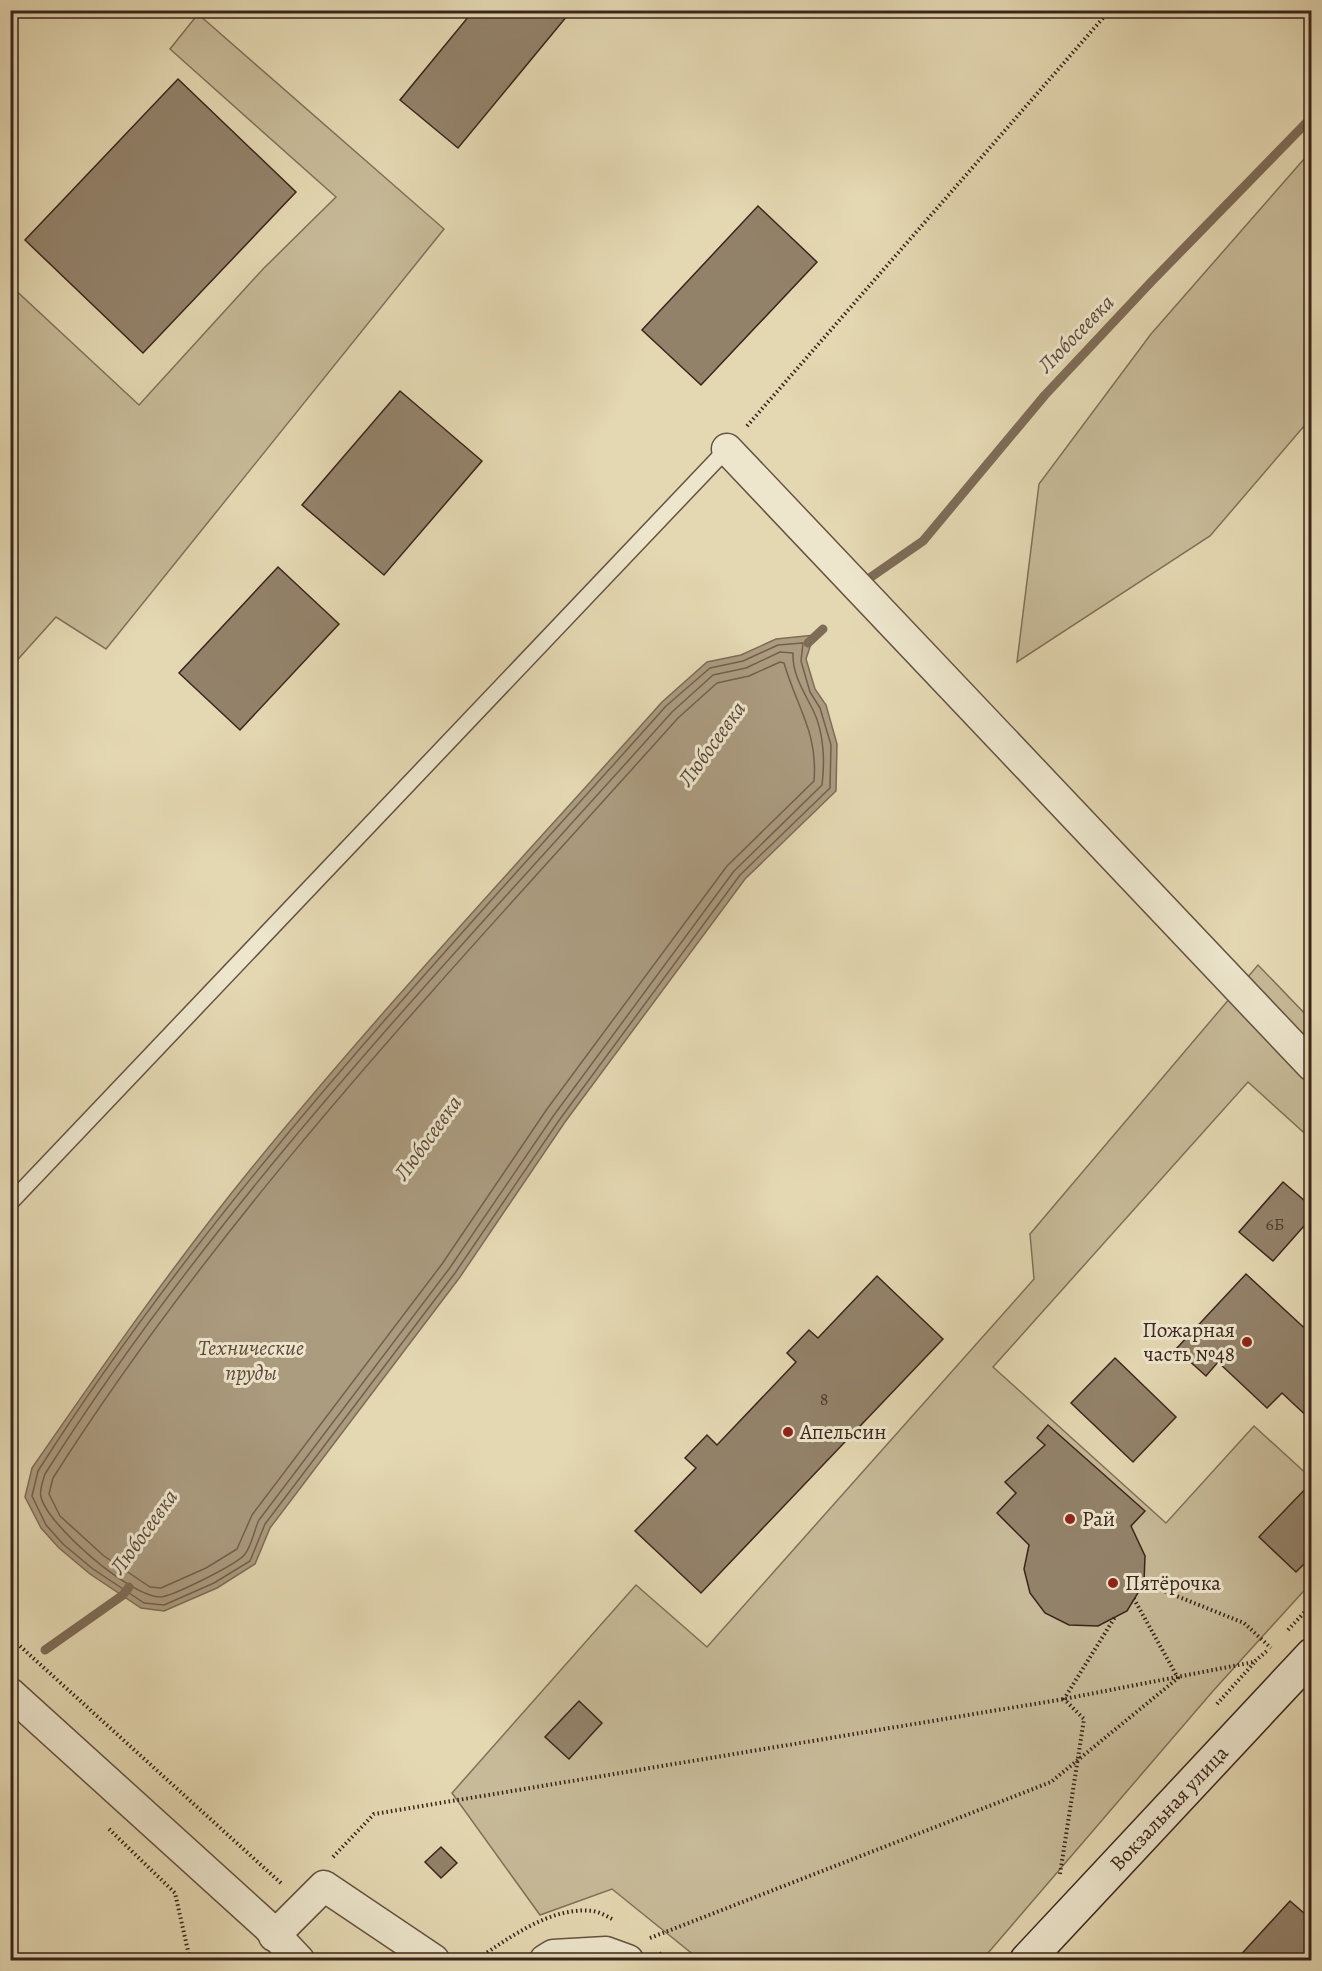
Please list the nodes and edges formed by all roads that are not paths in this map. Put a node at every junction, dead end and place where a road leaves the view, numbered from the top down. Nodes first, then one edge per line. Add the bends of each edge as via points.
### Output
1 (727, 449) joint
2 (1311, 1066) edge
3 (10, 1203) edge
4 (1311, 1656) edge
5 (10, 1693) edge
6 (274, 1936) junction
7 (636, 1951) edge
8 (299, 1960) edge
9 (434, 1960) edge
10 (545, 1960) edge
11 (1028, 1960) edge

1 - 2 street
1 - 3 lane
4 - 11 street, Вокзальная улица
5 - 6 street
6 - 8 street
6 - 9 street via 324,1886
7 - 10 street via 553,1955

